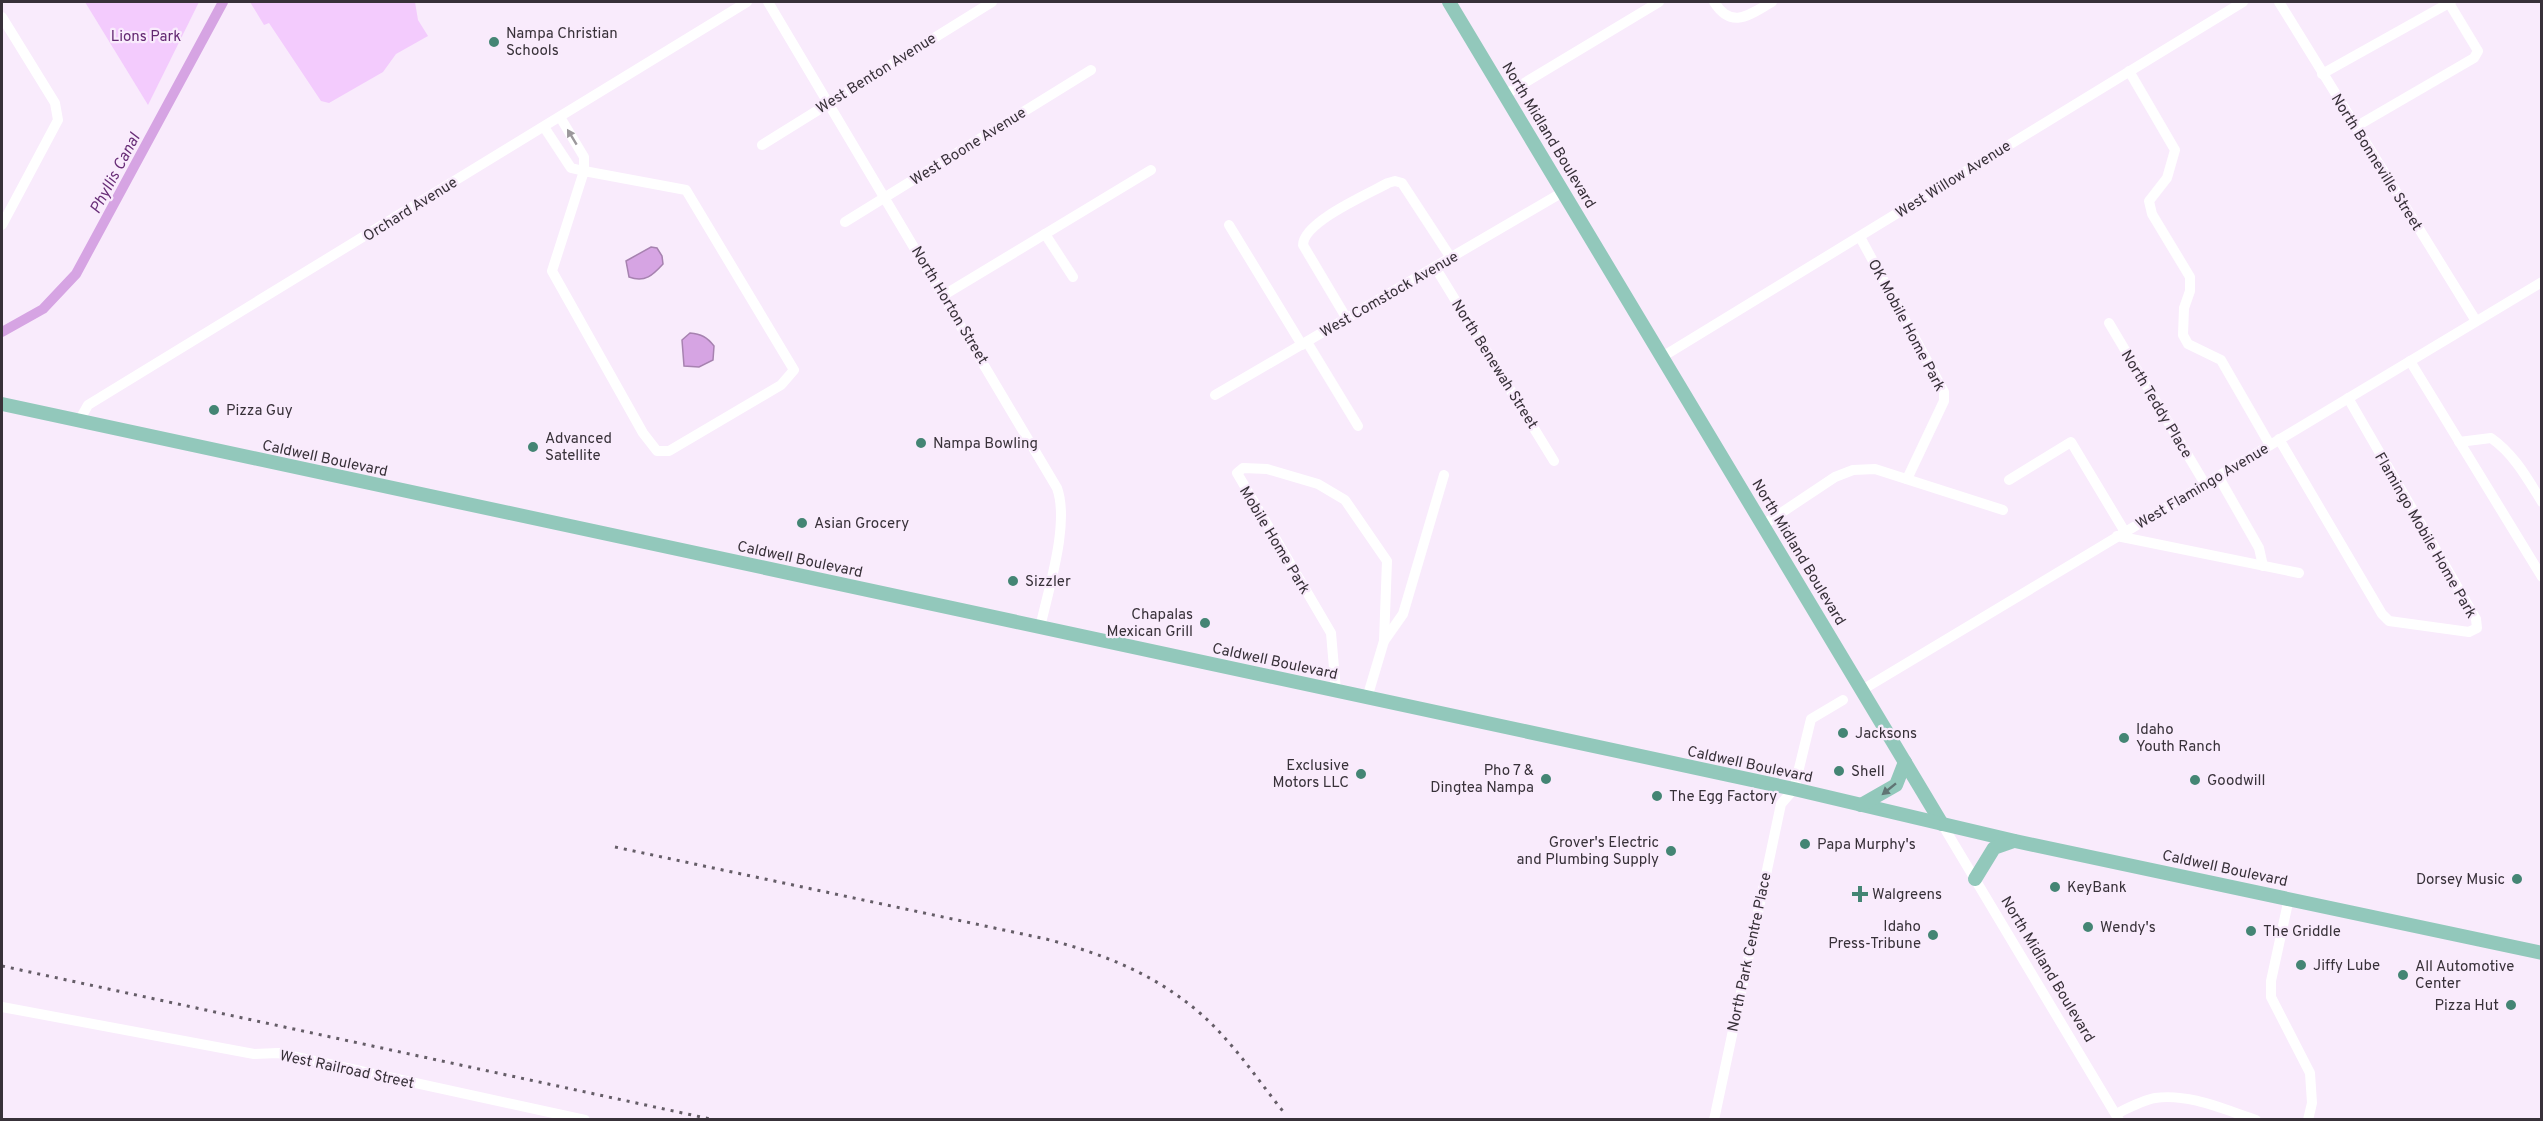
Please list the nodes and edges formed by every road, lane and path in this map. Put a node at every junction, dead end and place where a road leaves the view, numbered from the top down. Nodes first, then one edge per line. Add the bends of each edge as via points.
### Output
1 (747, 2) edge
2 (768, 2) edge
3 (992, 2) edge
4 (1449, 2) edge
5 (1659, 2) edge
6 (1714, 2) edge
7 (1772, 2) edge
8 (2243, 2) edge
9 (2279, 2) edge
10 (2450, 2) edge
11 (2, 17) edge
12 (1091, 70) dead end
13 (2129, 71) junction
14 (2322, 74) junction
15 (1506, 94) junction
16 (828, 102) junction
17 (560, 117) junction
18 (2357, 126) junction
19 (544, 127) junction
20 (762, 145) dead end
21 (1151, 170) dead end
22 (584, 171) junction
23 (1563, 192) junction
24 (886, 197) junction
25 (845, 222) dead end
26 (2, 225) edge
27 (1229, 225) dead end
28 (1045, 234) junction
29 (1860, 237) junction
30 (1450, 258) junction
31 (1435, 267) junction
32 (1073, 277) dead end
33 (2541, 282) edge
34 (944, 295) junction
35 (1347, 319) junction
36 (2476, 321) junction
37 (2109, 323) dead end
38 (1304, 344) junction
39 (1662, 357) junction
40 (2410, 361) junction
41 (1215, 395) dead end
42 (2348, 398) junction
43 (2, 404) edge
44 (79, 421) junction
45 (1358, 426) dead end
46 (2275, 442) junction
47 (2459, 442) junction
48 (1554, 461) dead end
49 (1444, 475) dead end
50 (2218, 476) junction
51 (1906, 479) junction
52 (2009, 480) dead end
53 (2205, 484) junction
54 (2541, 502) edge
55 (2003, 510) dead end
56 (1763, 525) junction
57 (2121, 534) junction
58 (2263, 566) junction
59 (2299, 573) dead end
60 (2541, 577) edge
61 (1040, 628) junction
62 (1384, 640) junction
63 (1862, 690) junction
64 (1336, 691) junction
65 (1366, 698) junction
66 (1843, 700) dead end
67 (1905, 762) junction
68 (1794, 789) junction
69 (1861, 805) junction
70 (1942, 824) junction
71 (2015, 841) junction
72 (1975, 879) junction
73 (2289, 898) junction
74 (2541, 953) edge
75 (2, 1007) edge
76 (2118, 1117) edge
77 (585, 1119) edge
78 (1714, 1119) edge
79 (2256, 1119) edge
80 (2308, 1119) edge

1 - 17 street, Orchard Avenue
2 - 16 street, North Horton Street
3 - 16 street, West Benton Avenue
4 - 15 main road, North Midland Boulevard
5 - 15 street
6 - 7 street via 1731,18 1747,17
8 - 13 street, West Willow Avenue
9 - 14 street, North Bonneville Street
10 - 14 street
10 - 18 street via 2478,51 2474,58
11 - 26 street via 55,103 58,120
12 - 24 street, West Boone Avenue
13 - 29 street, West Willow Avenue
13 - 46 street via 2175,150 2167,178 2149,201 2152,214 2190,277 2183,335 2188,344 2221,360
14 - 18 street, North Bonneville Street
15 - 23 main road, North Midland Boulevard
16 - 20 street, West Benton Avenue
16 - 24 street, North Horton Street
17 - 19 street, Orchard Avenue
22 -> 17 street via 584,157
18 - 36 street, North Bonneville Street
19 - 22 street via 571,168
19 - 44 street, Orchard Avenue via 88,405
21 - 28 street
22 - 22 street via 686,190 794,370 781,385 669,451 657,452 643,433 552,271
23 - 30 street, West Comstock Avenue
23 - 39 main road, North Midland Boulevard
24 - 25 street, West Boone Avenue
24 - 34 street, North Horton Street
27 - 38 street
28 - 32 street
28 - 34 street
29 - 39 street, West Willow Avenue
29 - 51 street, OK Mobile Home Park via 1944,392 1944,401
30 - 31 street, West Comstock Avenue
30 - 35 street via 1402,183 1388,183 1326,218 1308,231 1303,245
31 - 35 street, West Comstock Avenue
31 - 48 street, North Benewah Street
33 - 36 street, West Flamingo Avenue
34 - 61 street, North Horton Street via 1059,494 1060,524
35 - 38 street, West Comstock Avenue
36 - 40 street, West Flamingo Avenue
37 - 53 street, North Teddy Place
38 - 41 street, West Comstock Avenue
38 - 45 street
39 - 56 main road, North Midland Boulevard
40 - 42 street, West Flamingo Avenue
40 - 47 street
42 - 46 street, West Flamingo Avenue
42 - 46 street, Flamingo Mobile Home Park via 2476,619 2477,628 2469,633 2389,621
43 - 44 main road, Caldwell Boulevard
44 - 61 main road, Caldwell Boulevard
46 - 50 street, West Flamingo Avenue
47 - 54 street via 2491,438 2518,464
47 - 60 street
49 - 62 street, Mobile Home Park via 1403,615
50 - 53 street, West Flamingo Avenue
50 - 58 street via 2259,548
51 - 55 street
51 - 56 street via 1875,469 1853,470 1835,477
52 - 57 street via 2071,442
53 - 57 street, West Flamingo Avenue
56 - 63 main road, North Midland Boulevard
57 - 58 street
57 - 63 street, West Flamingo Avenue
58 - 59 street
61 - 64 main road, Caldwell Boulevard
62 - 64 street, Mobile Home Park via 1387,561 1345,501 1318,484 1267,469 1243,468 1237,473 1331,633
62 - 65 street, Mobile Home Park
63 - 67 main road, North Midland Boulevard
64 - 65 main road, Caldwell Boulevard
65 - 68 main road, Caldwell Boulevard
66 - 68 street, North Park Centre Place via 1811,719
67 -> 69 main road via 1896,785
67 - 70 main road, North Midland Boulevard
68 - 69 main road, Caldwell Boulevard
68 - 78 street, North Park Centre Place via 1781,804
69 - 70 main road, Caldwell Boulevard
70 - 71 main road, Caldwell Boulevard
70 - 72 street, North Midland Boulevard
71 - 72 main road via 1994,848
71 - 73 main road, Caldwell Boulevard
72 - 76 street, North Midland Boulevard
73 - 74 main road, Caldwell Boulevard
73 - 80 street via 2271,997 2310,1073 2312,1103
75 - 77 street, West Railroad Street via 254,1054 278,1053
76 - 79 street via 2155,1098 2201,1102

